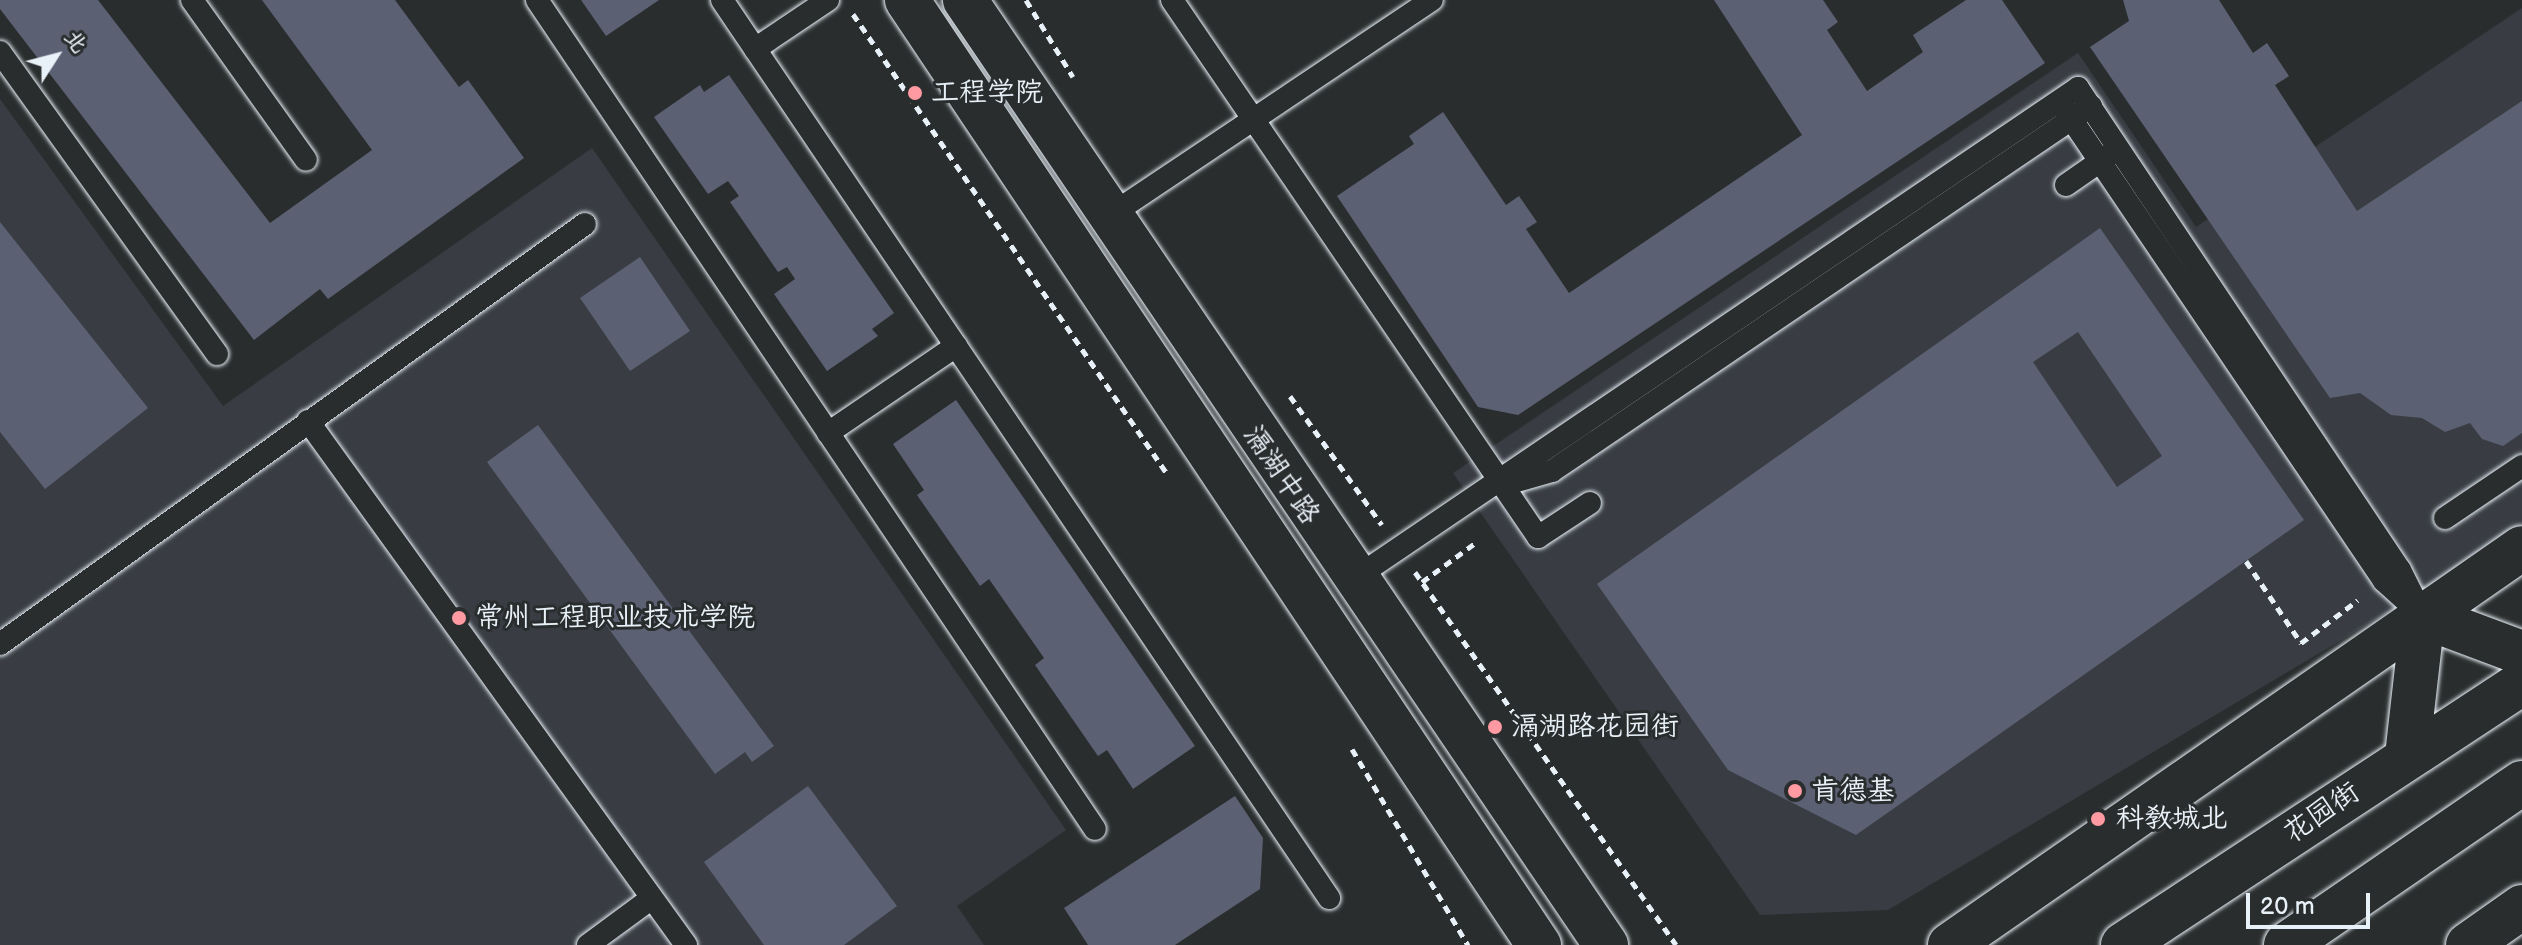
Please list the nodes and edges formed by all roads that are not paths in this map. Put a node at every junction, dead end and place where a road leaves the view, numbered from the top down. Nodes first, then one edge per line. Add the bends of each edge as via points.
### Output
1 (192, 0) edge
2 (537, 0) edge
3 (722, 0) edge
4 (828, 0) edge
5 (907, 0) edge
6 (965, 0) edge
7 (1172, 0) edge
8 (1432, 0) edge
9 (755, 49) junction
10 (0, 52) edge
11 (2074, 109) junction
12 (1254, 119) junction
13 (2120, 147) junction
14 (306, 160) dead end
15 (2101, 161) junction
16 (2066, 185) dead end
17 (1106, 218) junction
18 (585, 224) dead end
19 (2189, 272) junction
20 (1800, 274) junction
21 (1812, 296) junction
22 (956, 346) junction
23 (217, 354) dead end
24 (308, 421) junction
25 (828, 433) junction
26 (2522, 466) edge
27 (1501, 485) junction
28 (1590, 503) dead end
29 (2445, 518) dead end
30 (2522, 548) edge
31 (1352, 580) junction
32 (2423, 616) junction
33 (0, 644) edge
34 (2522, 653) edge
35 (2522, 683) edge
36 (2407, 756) junction
37 (2522, 783) edge
38 (1095, 829) dead end
39 (652, 898) junction
40 (1329, 898) dead end
41 (2522, 907) edge
42 (588, 945) edge
43 (686, 945) edge
44 (1539, 945) edge
45 (1606, 945) edge
46 (1950, 945) edge
47 (2123, 945) edge
48 (2286, 945) edge
49 (2468, 945) edge

1 - 14 lane
2 - 25 lane
3 - 9 lane
4 - 9 lane
5 - 44 main road, 滆湖中路
6 - 17 main road, 滆湖中路
7 - 12 lane
8 - 12 lane
9 - 22 lane
10 - 23 lane
11 - 13 lane
11 - 15 lane
11 - 20 lane
11 - 21 lane
12 - 17 lane
12 - 27 lane
13 - 15 lane
13 - 19 lane
15 - 16 lane
15 - 19 lane
17 - 31 main road, 滆湖中路
18 - 24 lane
19 - 32 lane
20 - 21 lane
20 - 27 lane via 1536,450
21 - 27 lane via 1552,471
22 - 25 lane
22 - 40 lane
24 - 33 lane
24 - 39 lane
25 - 38 lane
26 - 29 lane
27 - 28 lane via 1538,537
27 - 31 lane
30 - 32 main road
31 - 45 main road, 滆湖中路
32 - 34 main road
32 - 36 main road
32 - 46 main road
35 - 36 main road, 花园街
36 - 47 main road, 花园街
37 - 48 main road
39 - 42 lane
39 - 43 lane
41 - 49 main road

